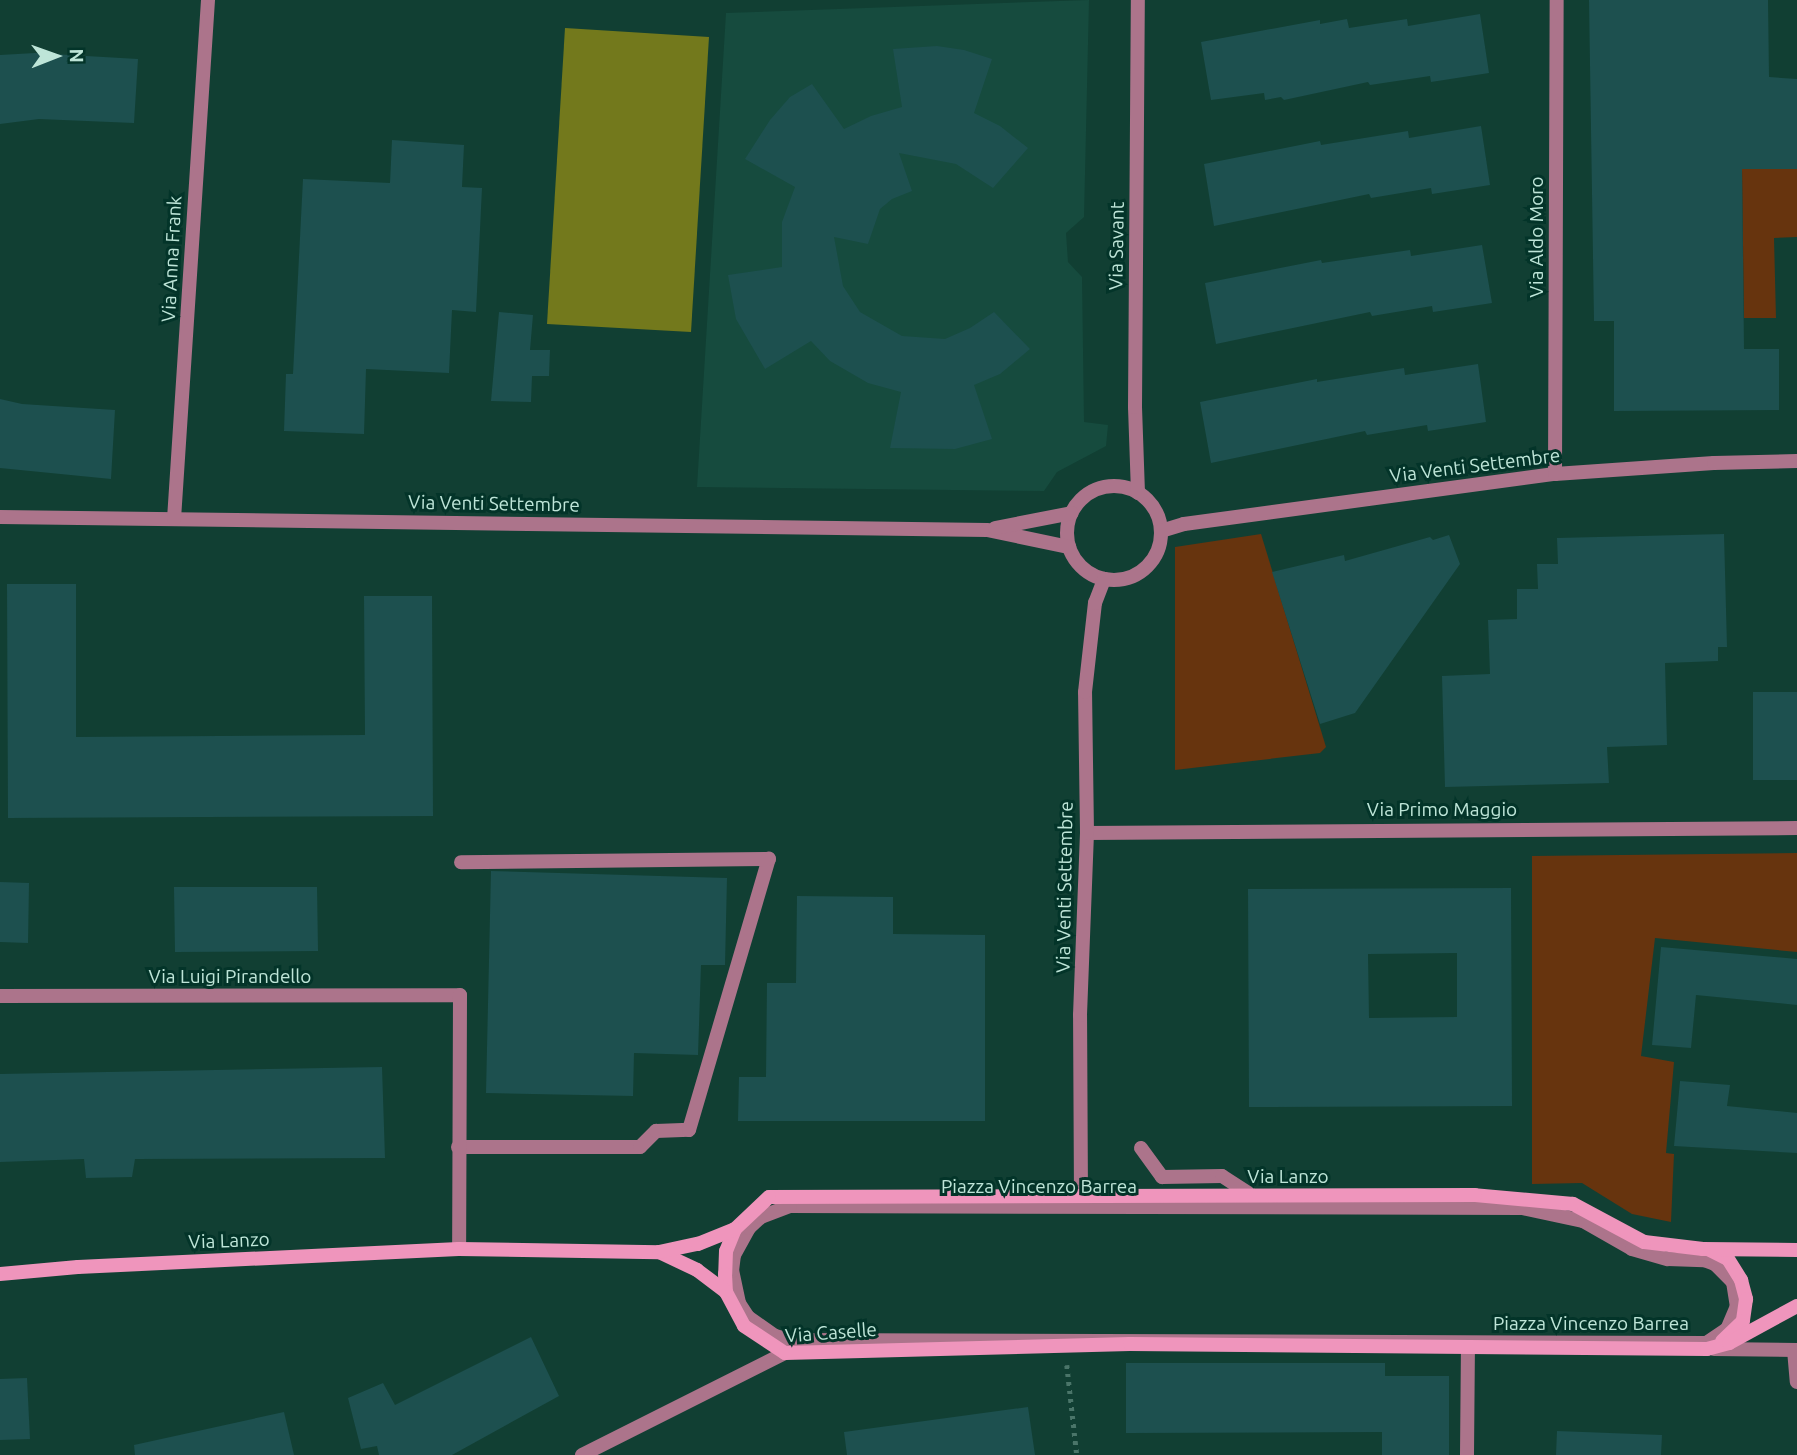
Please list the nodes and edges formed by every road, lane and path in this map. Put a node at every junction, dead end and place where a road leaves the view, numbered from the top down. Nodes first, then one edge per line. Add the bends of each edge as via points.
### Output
1 (208, 0) edge
2 (1138, 0) edge
3 (1557, 0) edge
4 (1797, 461) edge
5 (1555, 474) junction
6 (1138, 493) junction
7 (1072, 513) junction
8 (0, 517) edge
9 (174, 520) junction
10 (987, 530) junction
11 (1161, 531) junction
12 (1069, 547) junction
13 (1104, 579) junction
14 (1797, 828) edge
15 (1087, 833) junction
16 (461, 862) dead end
17 (0, 996) edge
18 (458, 1147) junction
19 (1141, 1148) dead end
20 (1253, 1196) junction
21 (1081, 1197) junction
22 (735, 1229) junction
23 (459, 1249) junction
24 (1708, 1249) junction
25 (1797, 1250) edge
26 (659, 1252) junction
27 (0, 1273) edge
28 (726, 1292) junction
29 (1797, 1306) edge
30 (1066, 1346) junction
31 (788, 1347) junction
32 (1468, 1347) junction
33 (1707, 1349) junction
34 (1795, 1350) edge
35 (1797, 1382) edge
36 (582, 1455) edge
37 (1077, 1455) edge
38 (1467, 1455) edge

1 - 9 street, Via Anna Frank
2 - 6 street, Via Savant
3 - 5 street, Via Aldo Moro
4 - 5 street, Via Venti Settembre
5 - 11 street, Via Venti Settembre via 1184,524
6 - 7 street via 1124,487 1101,489 1081,500
6 - 11 street via 1157,516
7 - 10 street, Via Venti Settembre
7 - 12 street
8 - 9 street, Via Venti Settembre
9 - 10 street, Via Venti Settembre
10 - 12 street, Via Venti Settembre
11 - 13 street via 1153,558 1144,569 1118,580
12 - 13 street via 1080,566
13 - 15 street, Via Venti Settembre via 1095,603 1085,692
14 - 15 street, Via Primo Maggio
15 - 21 street, Via Venti Settembre via 1080,1016
16 - 18 street via 769,859 689,1130 656,1131 640,1147
17 - 18 street, Via Luigi Pirandello via 460,995
18 - 23 street
19 - 20 street via 1162,1177 1222,1176
20 - 21 street, Via Lanzo
20 - 24 street, Via Lanzo via 1475,1195 1573,1204 1644,1242
21 - 22 street, Via Lanzo via 769,1197
22 - 26 street, Via Lanzo via 698,1244
22 - 28 street via 726,1251
23 - 26 street, Via Lanzo
23 - 27 street, Via Lanzo
24 - 25 street, Via Lanzo
24 - 33 street via 1728,1259 1746,1299 1743,1321 1725,1340
26 - 28 street, Via Lanzo via 697,1270
28 - 31 street via 744,1326
29 - 33 street via 1729,1343
30 - 31 street, Via Caselle
30 - 32 street
30 - 37 path
31 - 31 street, Piazza Vincenzo Barrea via 1706,1343 1727,1329 1737,1306 1732,1282 1716,1265 1632,1249 1583,1221 1522,1208 790,1206 761,1217 749,1228 734,1255 732,1271 738,1303 748,1317
31 - 36 street, Via Caselle
32 - 33 street
32 - 38 street
33 - 34 street
34 - 35 street

